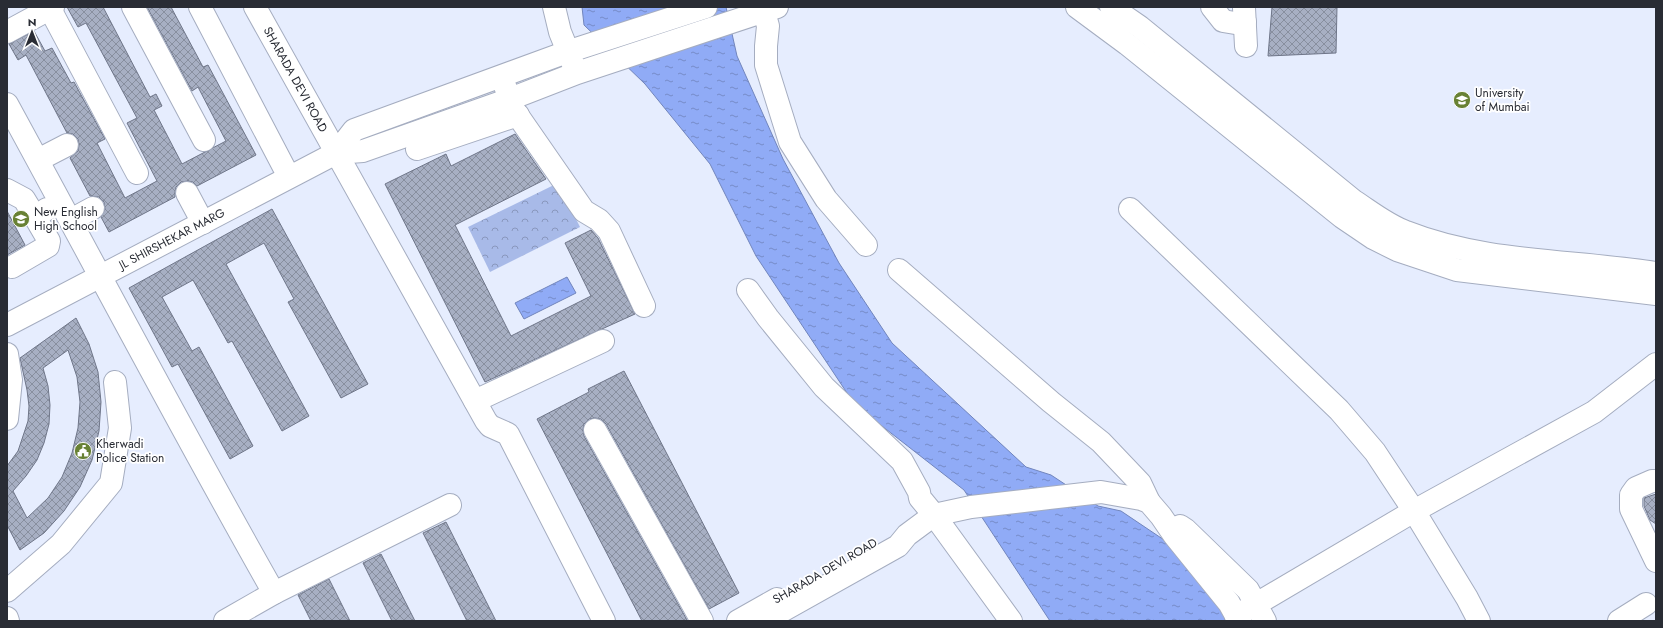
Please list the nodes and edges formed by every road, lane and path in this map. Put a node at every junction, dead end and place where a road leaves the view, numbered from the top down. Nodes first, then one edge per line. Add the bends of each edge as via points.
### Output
1 (133, 7) edge
2 (200, 7) edge
3 (255, 7) edge
4 (554, 7) edge
5 (706, 7) edge
6 (1077, 7) edge
7 (1111, 7) edge
8 (1212, 7) edge
9 (51, 8) edge
10 (767, 11) edge
11 (27, 13) edge
12 (1244, 14) edge
13 (7, 32) edge
14 (1134, 36) junction
15 (1246, 46) dead end
16 (567, 52) junction
17 (577, 73) junction
18 (500, 76) junction
19 (7, 106) edge
20 (514, 107) junction
21 (204, 140) dead end
22 (67, 145) dead end
23 (336, 153) junction
24 (38, 160) junction
25 (137, 174) dead end
26 (289, 178) junction
27 (7, 190) edge
28 (187, 193) dead end
29 (60, 201) junction
30 (93, 208) dead end
31 (1130, 209) dead end
32 (35, 216) junction
33 (71, 220) junction
34 (203, 223) junction
35 (866, 245) dead end
36 (12, 268) dead end
37 (899, 270) dead end
38 (102, 276) junction
39 (1656, 286) edge
40 (748, 290) dead end
41 (644, 306) dead end
42 (7, 325) edge
43 (603, 341) dead end
44 (7, 354) edge
45 (1656, 364) edge
46 (114, 382) dead end
47 (475, 401) junction
48 (7, 419) edge
49 (595, 430) dead end
50 (1656, 481) edge
51 (450, 505) dead end
52 (1155, 509) junction
53 (1414, 511) junction
54 (934, 515) junction
55 (907, 535) junction
56 (1656, 561) edge
57 (1221, 577) junction
58 (7, 591) edge
59 (274, 593) junction
60 (1646, 604) dead end
61 (1261, 613) edge
62 (1238, 618) edge
63 (225, 621) edge
64 (604, 621) edge
65 (702, 621) edge
66 (738, 621) edge
67 (764, 621) edge
68 (1011, 621) edge
69 (1479, 621) edge
70 (1619, 621) edge

1 - 21 street
2 - 26 street
3 - 23 street, SHARADA DEVI ROAD
4 - 16 street
5 - 16 street
6 - 14 street
7 - 14 street
8 - 12 street via 1223,21 1235,24
9 - 11 street
9 - 25 street
10 - 17 street
10 - 35 street via 766,64 790,142 826,199
11 - 13 street
12 - 15 street
14 - 39 street via 1342,217 1396,250 1457,270
16 - 17 street
16 - 18 street
17 - 20 street
18 - 20 street
18 - 23 street via 354,130
19 - 24 street
20 - 23 street via 459,126 416,148
20 - 41 street via 584,211 599,220 609,231
22 - 24 street
23 - 26 street, JL SHIRSHEKAR MARG
23 - 47 street, SHARADA DEVI ROAD
24 - 29 street
26 - 34 street, JL SHIRSHEKAR MARG
27 - 32 street via 24,199
28 - 34 street
29 - 32 street
29 - 33 street
30 - 33 street
31 - 53 street via 1339,410 1375,452
32 - 36 street via 49,241 48,246
33 - 38 street
34 - 38 street, JL SHIRSHEKAR MARG
37 - 52 street via 1100,442 1140,482
38 - 42 street, JL SHIRSHEKAR MARG
38 - 59 street via 129,330
40 - 54 street via 824,387 902,461 920,498
43 - 47 street
44 - 48 street via 11,380
45 - 53 street via 1594,412
46 - 58 street via 120,428 111,483 61,544
47 - 64 street, SHARADA DEVI ROAD via 490,426 508,434
49 - 65 street
50 - 56 street via 1636,488 1631,495 1631,509
51 - 59 street
52 - 54 street via 1141,499 1101,492 970,507
52 - 57 street via 1186,530
53 - 61 street
53 - 69 street
54 - 55 street
54 - 68 street
55 - 66 street, SHARADA DEVI ROAD via 887,536
55 - 67 street via 898,546
57 - 61 street via 1248,590
57 - 62 street via 1229,603
59 - 63 street
60 - 70 street
61 - 62 street

